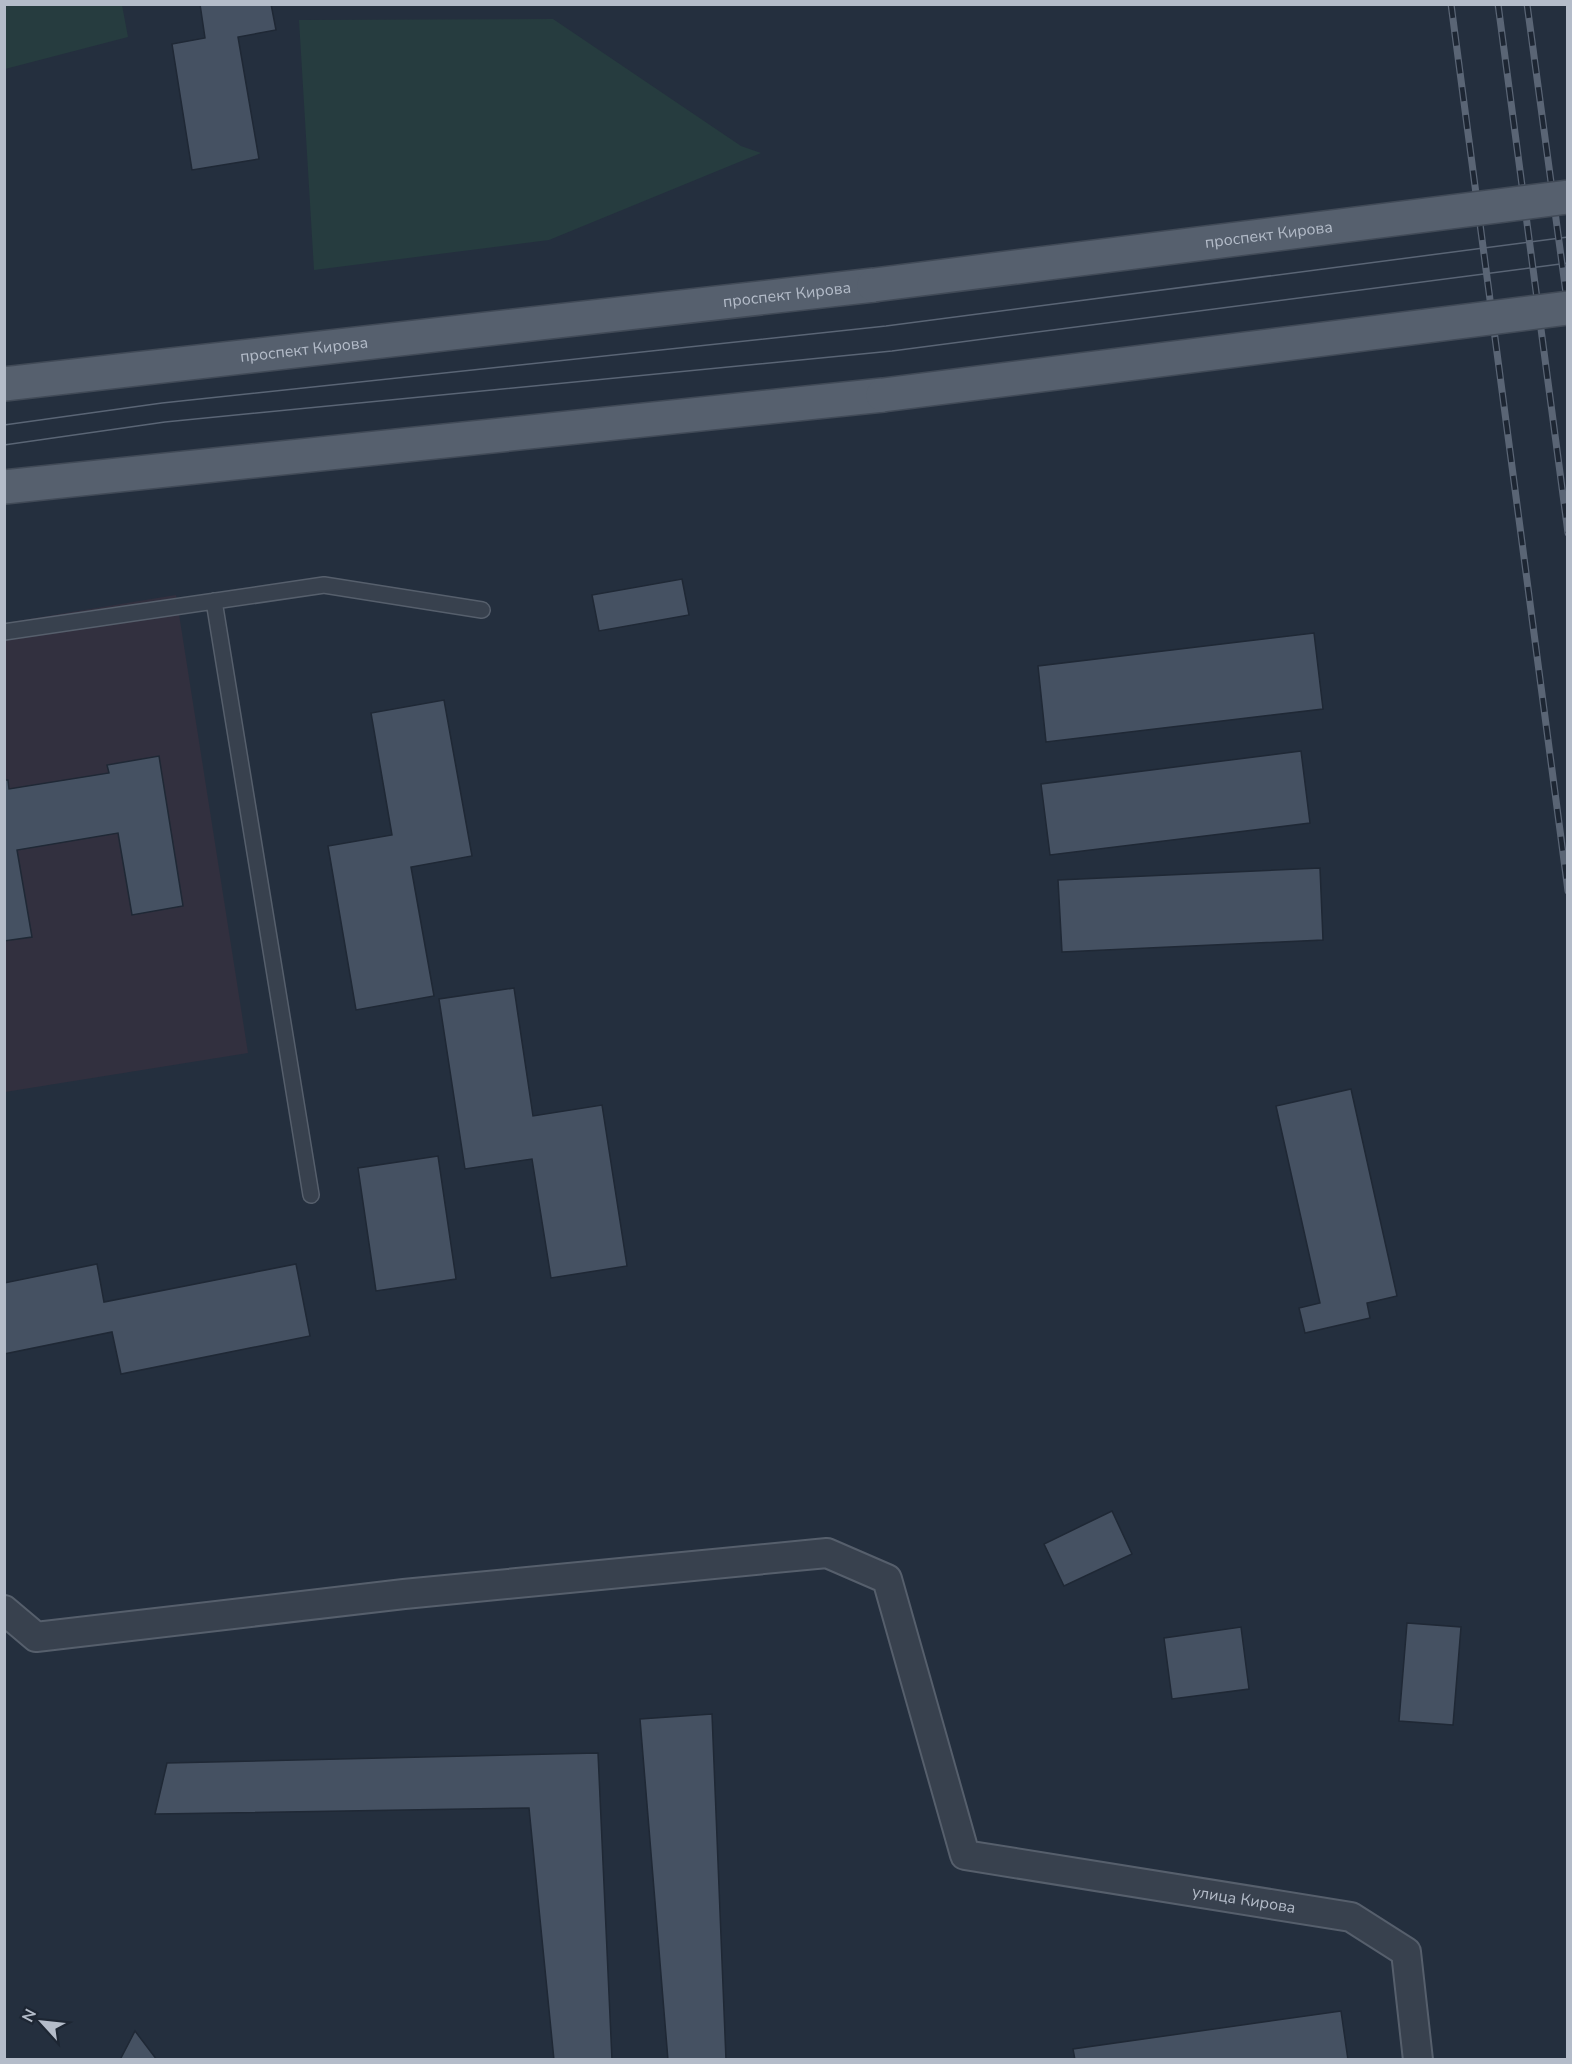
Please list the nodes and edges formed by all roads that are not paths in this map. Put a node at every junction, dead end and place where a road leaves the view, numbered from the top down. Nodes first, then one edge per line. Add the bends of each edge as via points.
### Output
1 (1568, 197) edge
2 (1568, 308) edge
3 (4, 384) edge
4 (4, 487) edge
5 (214, 601) junction
6 (482, 610) dead end
7 (4, 632) edge
8 (311, 1195) dead end
9 (4, 1610) edge
10 (1418, 2060) edge

1 - 3 main road, проспект Кирова, bridge via 874,285
2 - 4 main road, bridge via 884,395
5 - 6 lane via 324,585
5 - 7 lane
5 - 8 lane
9 - 10 street, улица Кирова via 36,1637 404,1594 827,1553 887,1580 965,1855 1351,1917 1406,1952

